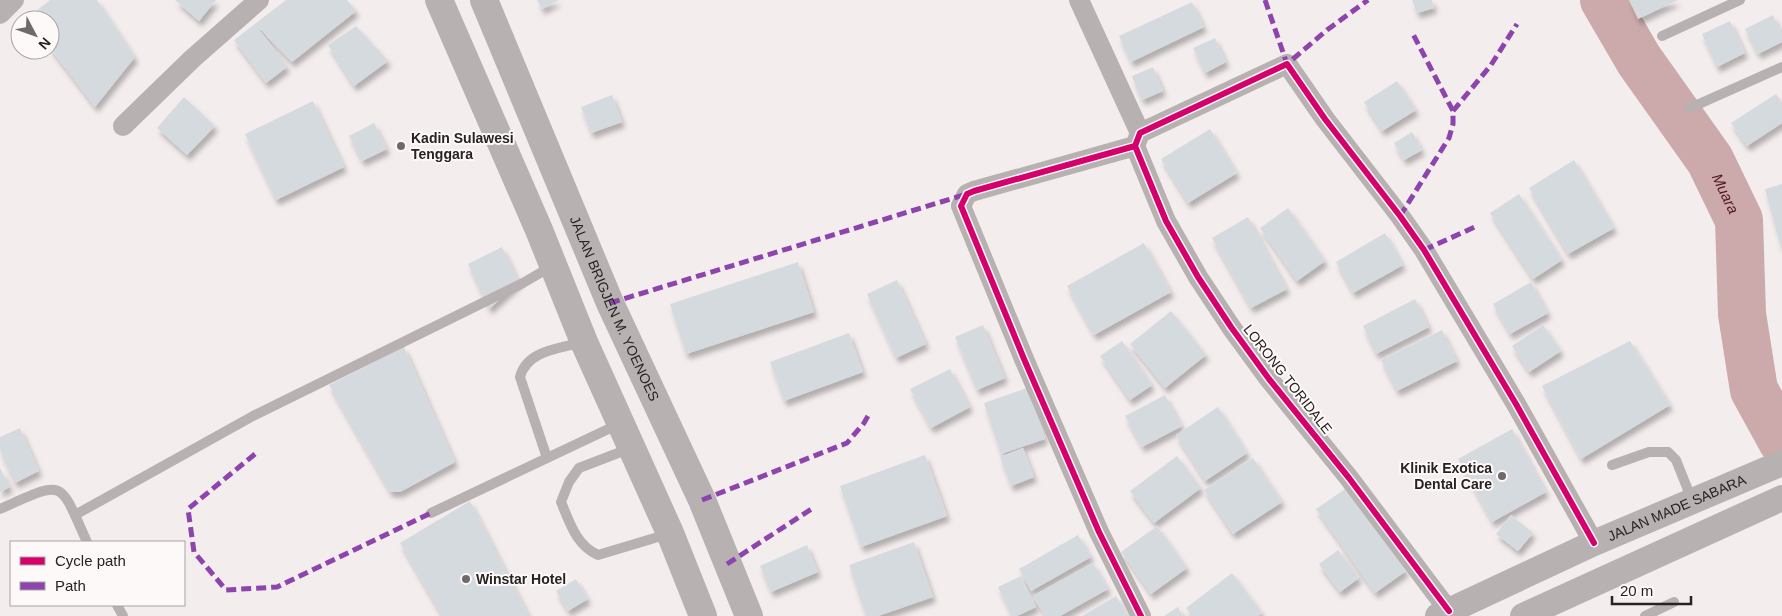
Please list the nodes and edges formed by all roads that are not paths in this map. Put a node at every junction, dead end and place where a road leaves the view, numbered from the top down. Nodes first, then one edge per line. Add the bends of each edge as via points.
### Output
1 (14, 0) edge
2 (259, 0) edge
3 (439, 0) edge
4 (484, 0) edge
5 (1079, 0) edge
6 (1740, 0) edge
7 (0, 14) edge
8 (1662, 36) dead end
9 (1782, 67) edge
10 (1690, 108) dead end
11 (123, 126) dead end
12 (1138, 140) junction
13 (553, 266) junction
14 (584, 342) junction
15 (620, 424) junction
16 (632, 448) junction
17 (547, 458) junction
18 (1782, 463) edge
19 (1612, 465) dead end
20 (1782, 498) edge
21 (1693, 500) junction
22 (0, 509) edge
23 (431, 513) dead end
24 (75, 515) junction
25 (670, 533) junction
26 (87, 541) edge
27 (1594, 543) junction
28 (1674, 602) dead end
29 (1443, 613) edge
30 (703, 616) edge
31 (749, 616) edge
32 (1141, 616) edge
33 (1523, 616) edge
34 (1645, 616) edge

1 - 7 street
2 - 11 street
3 - 13 main road
4 - 31 main road, JALAN BRIGJEN M. YOENOES via 610,304 702,500
5 - 12 street, LORONG TORIDALE
6 - 8 lane
9 - 10 lane
12 - 27 street via 1288,64 1434,266
12 - 29 street, LORONG TORIDALE via 1166,221 1198,277 1269,379 1349,478
12 - 32 street via 974,191 967,194 962,206 1099,532
13 - 14 main road
13 - 24 lane via 253,416
14 - 15 main road
14 - 17 lane via 533,356 521,370 520,377
15 - 16 main road
15 - 17 lane
16 - 25 main road
16 - 25 lane via 579,468 561,502 579,542 598,555
17 - 23 lane
18 - 21 street, JALAN MADE SABARA
19 - 21 lane via 1649,452 1668,452 1676,460
20 - 33 street
21 - 27 street, JALAN MADE SABARA
22 - 24 lane via 52,489 64,493
24 - 26 lane
25 - 30 main road
27 - 29 street, JALAN MADE SABARA
28 - 34 lane

